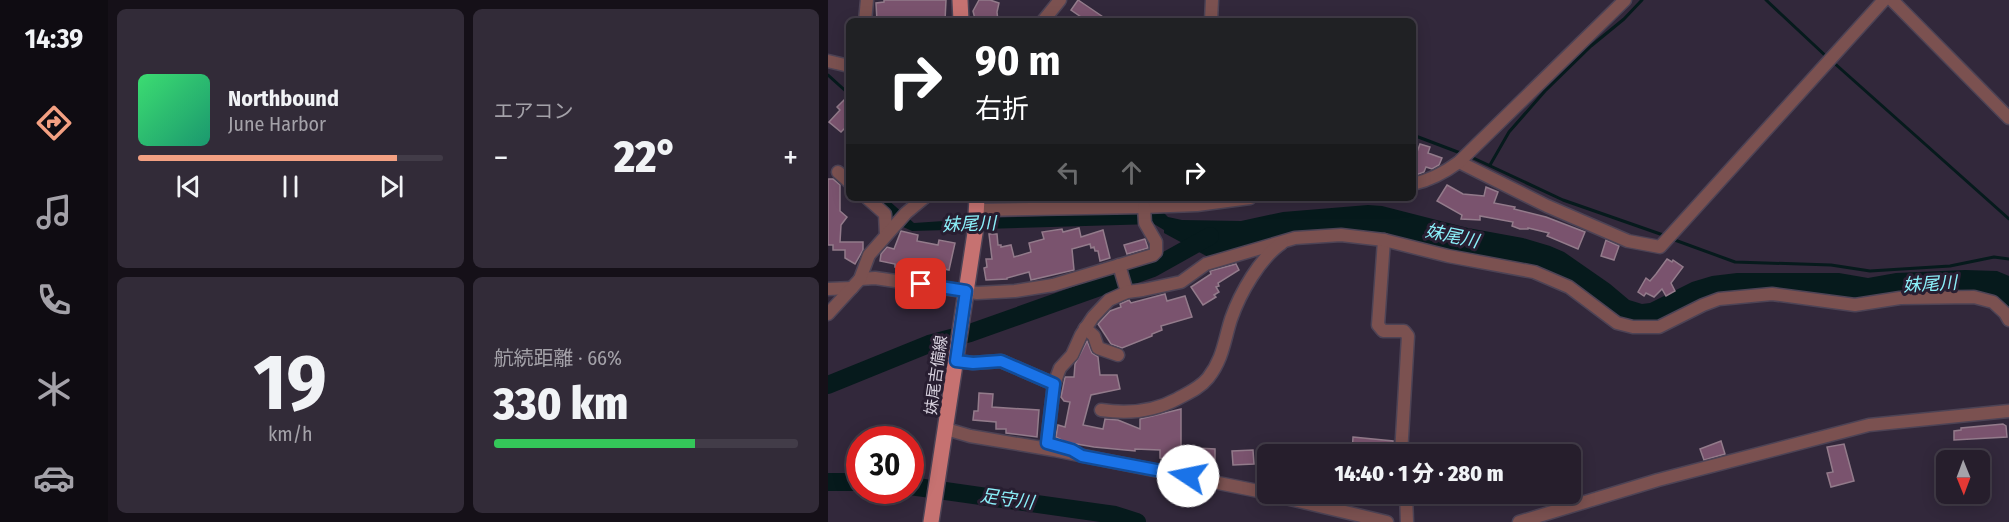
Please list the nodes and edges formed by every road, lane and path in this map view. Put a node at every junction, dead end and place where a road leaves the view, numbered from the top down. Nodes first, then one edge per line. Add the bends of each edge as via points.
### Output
1 (867, 0) edge
2 (960, 0) edge
3 (1060, 0) edge
4 (1212, 0) edge
5 (1625, 0) edge
6 (1884, 0) edge
7 (1892, 0) edge
8 (866, 18) edge
9 (961, 18) edge
10 (1045, 18) edge
11 (1211, 18) edge
12 (828, 61) edge
13 (846, 65) edge
14 (2009, 118) edge
15 (1464, 158) junction
16 (838, 172) dead end
17 (846, 179) edge
18 (1416, 183) edge
19 (870, 201) edge
20 (920, 201) edge
21 (1227, 201) edge
22 (977, 208) edge
23 (1144, 215) junction
24 (886, 235) junction
25 (1285, 240) junction
26 (1384, 240) junction
27 (1120, 267) junction
28 (856, 284) junction
29 (828, 289) edge
30 (1126, 290) junction
31 (966, 291) junction
32 (830, 311) edge
33 (2009, 320) edge
34 (1085, 328) junction
35 (1118, 355) dead end
36 (956, 356) junction
37 (1054, 384) junction
38 (1101, 410) dead end
39 (2009, 411) edge
40 (945, 432) junction
41 (1402, 444) edge
42 (1082, 456) junction
43 (1257, 491) edge
44 (1313, 504) edge
45 (1406, 504) edge
46 (931, 522) edge
47 (1387, 522) edge
48 (1407, 522) edge
49 (1519, 522) edge

1 - 8 street
2 - 9 main road
3 - 10 street
4 - 11 street
5 - 15 street
6 - 15 street via 1660,248 1628,241 1547,206
7 - 14 street
12 - 13 street
15 - 18 street via 1443,174
16 - 17 street
19 - 24 street via 885,214
20 - 24 street
21 - 23 street
22 - 23 street
22 - 31 main road, 妹尾吉備線
23 - 27 street via 1156,242 1156,252
24 - 28 street via 869,255
25 - 26 street via 1341,235
25 - 30 street via 1206,264 1181,282
25 - 38 street via 1273,249 1243,290 1225,349 1207,380 1194,391 1151,409
26 - 33 street via 1534,272 1569,287 1617,323 1633,327 1659,327 1719,299 1772,294 1855,304 1900,298 1974,297 1993,302
26 - 41 street via 1378,325 1383,331 1404,331 1408,336
27 - 30 street
27 - 31 street via 1015,291
28 - 29 street
28 - 31 street via 875,278
28 - 32 street
30 - 34 street via 1109,300
31 - 36 main road, 妹尾吉備線
34 - 35 street via 1094,336 1098,348
34 - 37 street
36 - 37 street via 973,363 1001,361
36 - 40 main road, 妹尾吉備線
37 - 42 street via 1047,443
39 - 49 street via 1869,425 1658,480
40 - 42 street
40 - 46 main road, 妹尾吉備線
42 - 43 street
44 - 47 street
45 - 48 street

